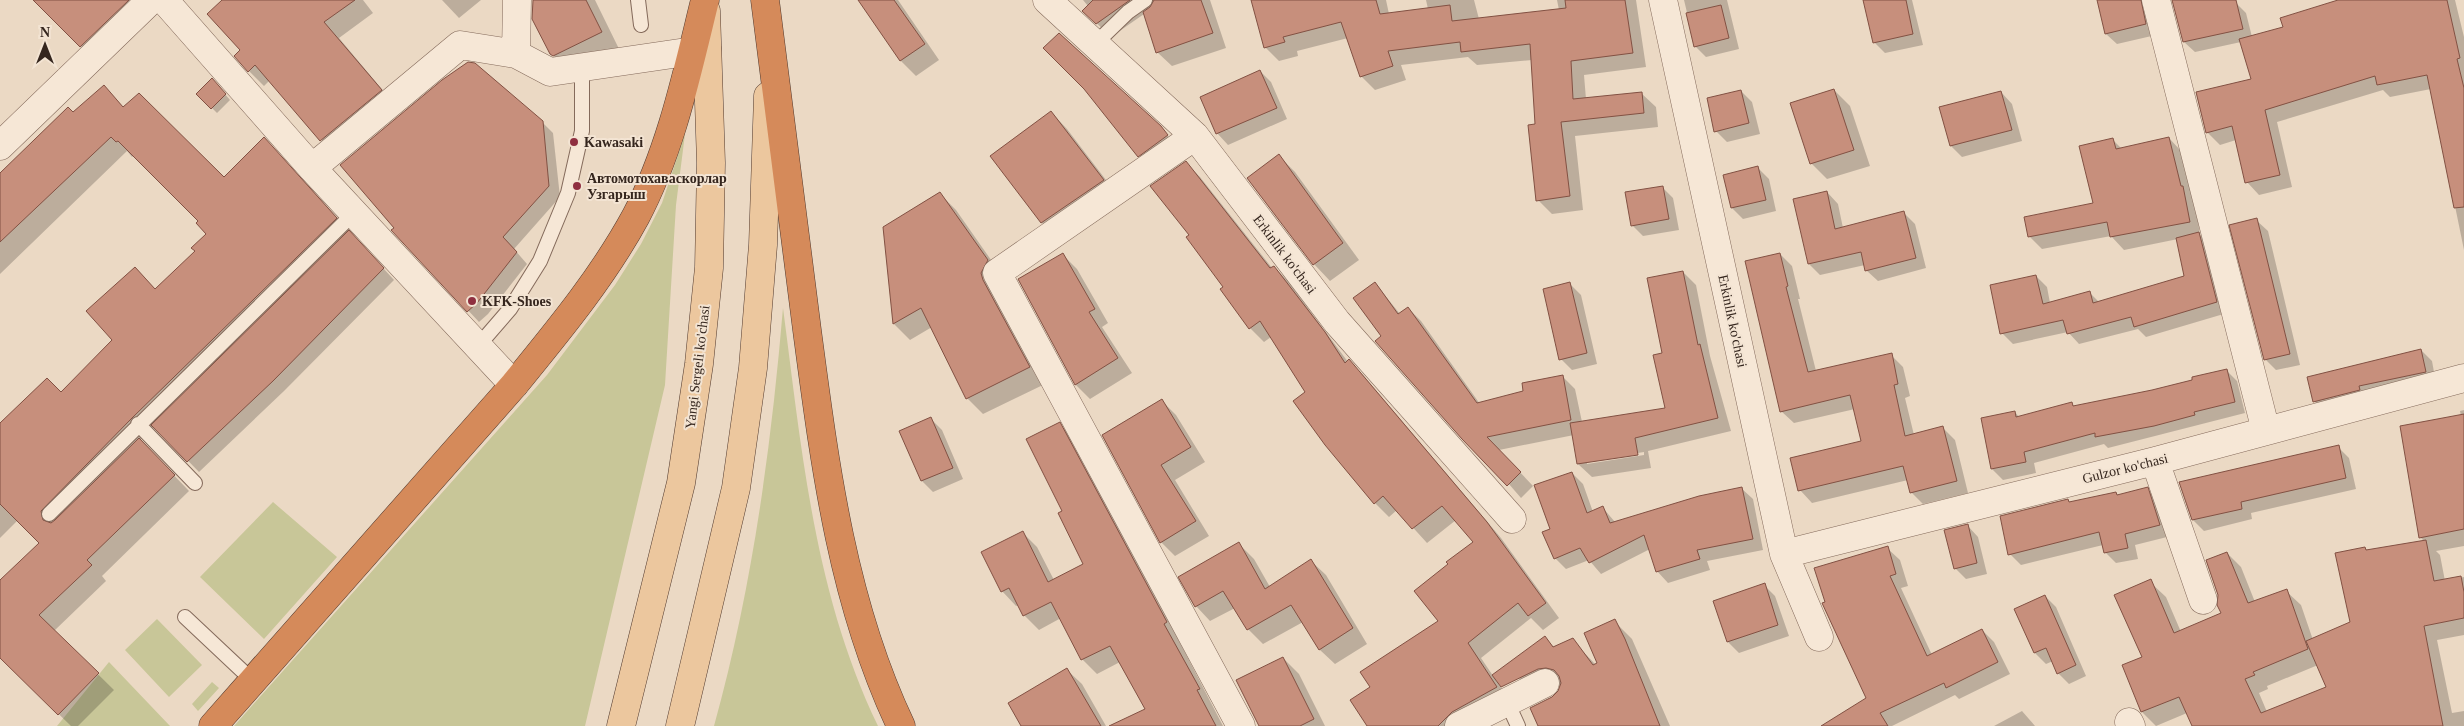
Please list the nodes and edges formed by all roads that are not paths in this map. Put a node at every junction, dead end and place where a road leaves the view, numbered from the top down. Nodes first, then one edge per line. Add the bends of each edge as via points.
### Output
1 (150, 0) edge
2 (164, 0) edge
3 (517, 0) edge
4 (638, 0) edge
5 (705, 0) edge
6 (765, 0) edge
7 (1047, 0) edge
8 (1145, 0) edge
9 (1663, 0) edge
10 (2156, 0) edge
11 (641, 25) dead end
12 (1095, 44) junction
13 (700, 51) junction
14 (516, 54) junction
15 (582, 68) junction
16 (1195, 136) junction
17 (0, 146) edge
18 (312, 168) junction
19 (354, 213) junction
20 (478, 346) junction
21 (2464, 378) edge
22 (514, 385) junction
23 (138, 424) junction
24 (2266, 431) junction
25 (2155, 461) junction
26 (195, 483) dead end
27 (49, 514) dead end
28 (1512, 519) dead end
29 (1784, 554) junction
30 (2203, 600) dead end
31 (185, 617) dead end
32 (1819, 637) dead end
33 (253, 681) junction
34 (1545, 683) dead end
35 (1507, 702) junction
36 (213, 726) edge
37 (621, 726) edge
38 (680, 726) edge
39 (901, 726) edge
40 (1241, 726) edge
41 (1459, 726) edge
42 (1518, 726) edge

1 - 17 street
2 - 18 street
3 - 14 street
4 - 11 lane
5 - 13 highway
6 - 38 main road via 769,119 753,368 736,488
6 - 39 highway via 813,375 837,533 866,640
7 - 12 street, Erkinlik ko'chasi
8 - 12 lane
9 - 29 street, Erkinlik ko'chasi
10 - 24 street
12 - 16 street, Erkinlik ko'chasi
13 - 15 street
13 - 22 highway via 653,179 636,215 587,293
13 - 37 main road, Yangi Sergeli ko'chasi via 711,164 709,258 699,364 681,483
14 - 15 street via 550,72
14 - 18 street via 460,45
15 - 20 lane via 582,131 568,193 540,261 510,310
16 - 28 street, Erkinlik ko'chasi via 1336,322
16 - 40 street via 997,274
18 - 19 street
19 - 20 street
19 - 23 lane
20 - 22 street
21 - 24 street, Gulzor ko'chasi
22 - 33 highway
23 - 26 lane
23 - 27 lane
24 - 25 street, Gulzor ko'chasi
25 - 29 street, Gulzor ko'chasi
25 - 30 street
29 - 32 street, Erkinlik ko'chasi
31 - 33 lane
33 - 36 highway
34 - 35 street
35 - 41 street
35 - 42 lane

